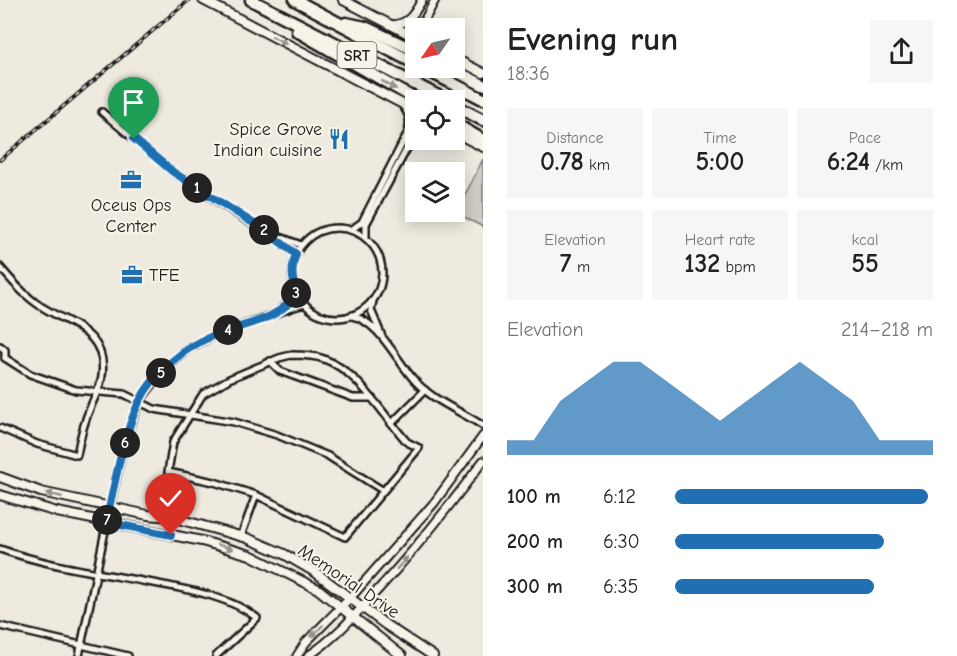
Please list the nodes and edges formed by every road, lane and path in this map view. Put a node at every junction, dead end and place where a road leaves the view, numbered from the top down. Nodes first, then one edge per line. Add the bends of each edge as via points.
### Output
1 (203, 0) edge
2 (251, 0) edge
3 (295, 0) edge
4 (343, 0) edge
5 (422, 0) edge
6 (435, 0) edge
7 (268, 9) junction
8 (426, 18) edge
9 (334, 21) junction
10 (390, 25) junction
11 (405, 32) edge
12 (405, 46) edge
13 (405, 58) edge
14 (465, 64) edge
15 (483, 74) edge
16 (465, 76) edge
17 (442, 78) edge
18 (483, 85) edge
19 (426, 90) edge
20 (405, 93) edge
21 (483, 99) edge
22 (400, 104) junction
23 (405, 106) edge
24 (465, 111) edge
25 (102, 112) dead end
26 (483, 120) edge
27 (465, 129) edge
28 (465, 138) edge
29 (483, 140) edge
30 (483, 147) edge
31 (406, 150) edge
32 (351, 230) junction
33 (267, 232) junction
34 (366, 237) junction
35 (301, 245) junction
36 (296, 254) junction
37 (0, 267) edge
38 (297, 292) junction
39 (373, 301) junction
40 (305, 304) junction
41 (278, 312) junction
42 (352, 316) junction
43 (383, 338) junction
44 (0, 346) edge
45 (2, 360) edge
46 (270, 361) junction
47 (425, 390) junction
48 (97, 393) junction
49 (370, 398) junction
50 (140, 401) junction
51 (192, 414) junction
52 (391, 424) junction
53 (483, 426) edge
54 (0, 428) edge
55 (483, 436) edge
56 (483, 461) edge
57 (0, 477) edge
58 (382, 490) junction
59 (0, 495) edge
60 (256, 495) junction
61 (110, 507) junction
62 (106, 522) junction
63 (241, 536) junction
64 (0, 549) edge
65 (96, 572) junction
66 (351, 597) junction
67 (363, 606) junction
68 (340, 609) junction
69 (352, 618) junction
70 (0, 626) edge
71 (82, 647) junction
72 (79, 656) edge
73 (128, 656) edge
74 (216, 656) edge
75 (297, 656) edge
76 (308, 656) edge
77 (402, 656) edge
78 (433, 656) edge

1 -> 22 main road
2 - 7 highway, SRT
3 - 9 highway, SRT
4 - 10 main road
5 - 10 street via 408,21
6 - 8 street
7 - 19 highway, SRT
7 -> 20 highway via 305,36
9 - 12 highway via 365,27
9 - 13 highway, SRT
10 - 11 main road
14 - 15 main road
16 - 18 highway
17 - 21 highway
22 - 23 main road
22 - 32 street via 408,113 408,132 362,222
24 - 26 highway
25 - 33 street via 173,172
27 - 29 highway
28 - 30 main road
31 - 34 street via 366,224
32 - 34 street
32 - 35 street via 321,230
33 - 35 street
33 - 36 street
34 - 39 street via 381,261 383,275
35 - 36 street
36 - 38 street via 292,279
37 - 48 street via 35,303 89,335 99,348 103,363
38 - 40 street
38 - 41 street
39 - 42 street
39 - 43 street via 371,310
40 - 41 street
40 - 42 street via 329,317
41 - 50 street via 190,348 169,364
42 - 43 street via 364,319
43 - 47 street
44 - 45 street via 5,350
45 - 48 street via 76,390
46 - 49 street via 280,371 353,398
46 - 49 street via 291,355 324,358 356,378
46 - 51 street via 204,394
47 - 52 street
47 - 53 street
48 - 50 street via 123,394
48 - 54 street via 77,455
49 - 52 street
50 - 51 street via 154,409
50 - 61 street
51 - 58 street via 287,439 328,456
51 - 60 street via 173,442 168,472
52 - 58 street via 407,442 419,448
55 - 66 street via 434,503
67 -> 56 street via 442,517
61 -> 57 main road, Memorial Drive via 41,492
58 - 60 street via 345,537
59 - 62 main road, Memorial Drive via 34,507
60 - 63 street
61 - 62 street
61 - 63 main road, Memorial Drive via 171,517
62 - 65 street
62 -> 68 main road, Memorial Drive via 202,540 250,555 318,589
63 - 66 main road, Memorial Drive via 284,554
64 - 65 street via 33,560
65 - 71 street
65 - 74 street via 211,597 257,618
66 - 67 main road, Memorial Drive
66 - 68 street
67 - 69 street
67 - 78 main road, Memorial Drive
68 - 69 main road, Memorial Drive
68 -> 75 street
69 - 76 street
69 - 77 main road, Memorial Drive
70 - 71 street
71 - 72 street
71 - 73 street

